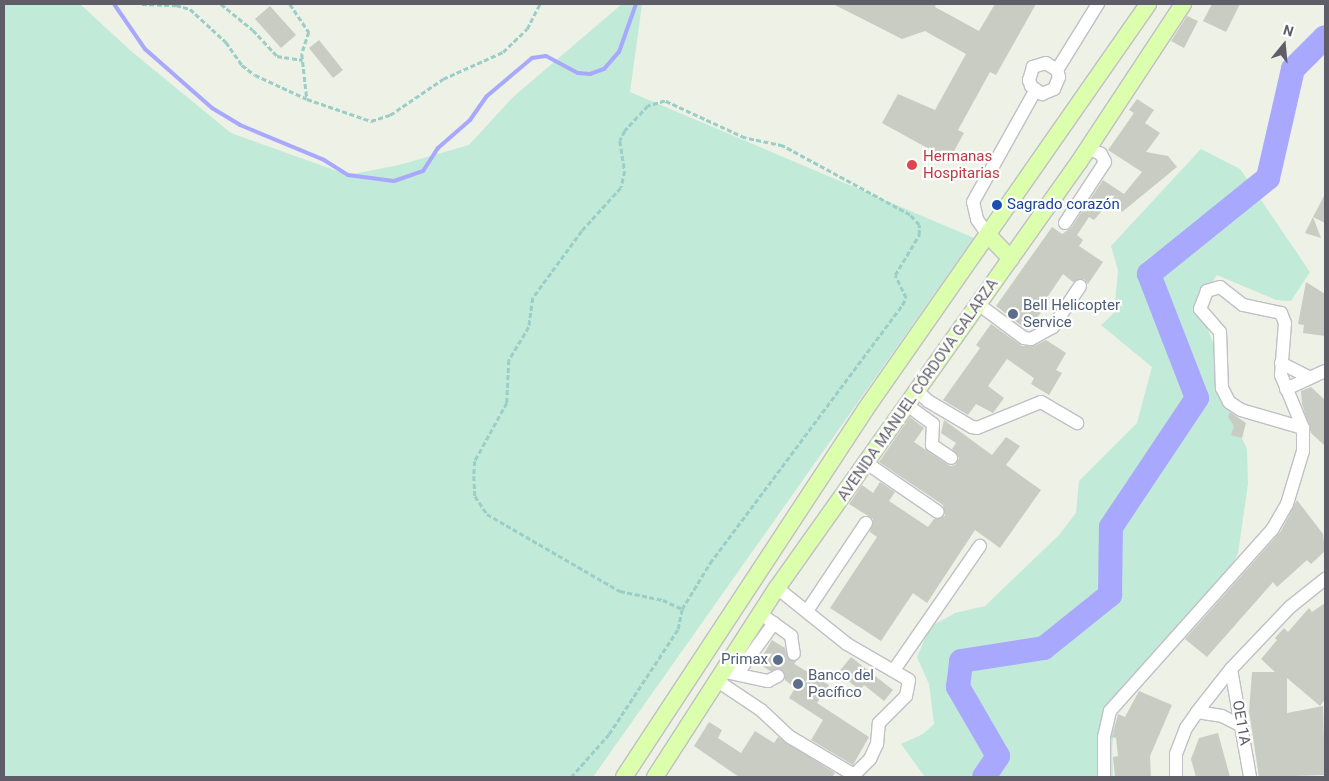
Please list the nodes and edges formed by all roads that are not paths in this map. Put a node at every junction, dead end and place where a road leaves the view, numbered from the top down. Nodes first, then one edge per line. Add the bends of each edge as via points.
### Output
1 (1098, 4) edge
2 (1148, 4) edge
3 (1183, 4) edge
4 (1057, 70) junction
5 (1035, 91) junction
6 (1088, 148) junction
7 (1065, 223) dead end
8 (988, 236) junction
9 (1011, 259) junction
10 (1080, 286) dead end
11 (978, 304) junction
12 (1281, 363) junction
13 (1323, 369) edge
14 (1308, 377) junction
15 (1286, 389) junction
16 (917, 391) junction
17 (907, 405) junction
18 (1077, 423) dead end
19 (1303, 428) junction
20 (951, 458) dead end
21 (866, 462) junction
22 (938, 512) dead end
23 (866, 523) dead end
24 (980, 546) dead end
25 (1325, 580) edge
26 (778, 588) junction
27 (807, 611) junction
28 (767, 618) junction
29 (794, 654) dead end
30 (1231, 669) junction
31 (894, 670) junction
32 (724, 675) junction
33 (778, 676) dead end
34 (1197, 712) junction
35 (1242, 726) junction
36 (650, 739) junction
37 (671, 753) junction
38 (624, 777) edge
39 (655, 777) edge
40 (1104, 777) edge
41 (1176, 777) edge
42 (1250, 777) edge

1 - 4 street
2 - 8 main road, AVENIDA MANUEL CÓRDOVA GALARZA
3 - 6 main road, AVENIDA MANUEL CÓRDOVA GALARZA
4 - 5 street via 1059,77 1054,89 1049,93
4 - 5 street via 1046,63 1033,67 1028,80
5 - 8 street via 973,202 977,219
6 - 7 street via 1101,154 1105,162
6 - 9 main road, AVENIDA MANUEL CÓRDOVA GALARZA
8 - 9 main road
8 - 36 main road, AVENIDA MANUEL CÓRDOVA GALARZA via 865,410
9 - 11 main road, AVENIDA MANUEL CÓRDOVA GALARZA
10 - 11 street via 1054,327 1031,339 1024,338
11 - 16 main road, AVENIDA MANUEL CÓRDOVA GALARZA
12 - 14 street
12 - 15 street
12 - 19 street via 1285,323 1281,313 1243,305 1220,287 1204,293 1200,309 1220,332 1222,388 1229,402 1241,410
13 - 14 street
14 - 15 street
15 - 19 street
16 - 17 main road, AVENIDA MANUEL CÓRDOVA GALARZA
16 - 18 street via 972,427 977,428 1041,402
17 - 20 street via 933,424 932,444
17 - 21 main road, AVENIDA MANUEL CÓRDOVA GALARZA
19 - 40 street via 1303,451 1281,518 1110,711 1104,737
21 - 22 street
21 - 26 main road, AVENIDA MANUEL CÓRDOVA GALARZA
23 - 27 street
24 - 31 street
25 - 30 street via 1290,607
26 - 27 street
26 - 28 main road, AVENIDA MANUEL CÓRDOVA GALARZA
27 - 31 street via 848,644
28 - 29 street via 791,636
28 - 32 main road, AVENIDA MANUEL CÓRDOVA GALARZA
30 - 34 street
30 - 35 street, OE11A
31 - 32 street via 909,680 910,687 899,704 879,723 878,744 864,768 854,775 790,737
32 - 33 street via 768,681
32 - 37 main road, AVENIDA MANUEL CÓRDOVA GALARZA
34 - 35 street via 1222,716
34 - 41 street via 1186,728 1176,754
35 - 42 street, OE11A
36 - 37 main road
36 - 38 main road, AVENIDA MANUEL CÓRDOVA GALARZA
37 - 39 main road, AVENIDA MANUEL CÓRDOVA GALARZA

